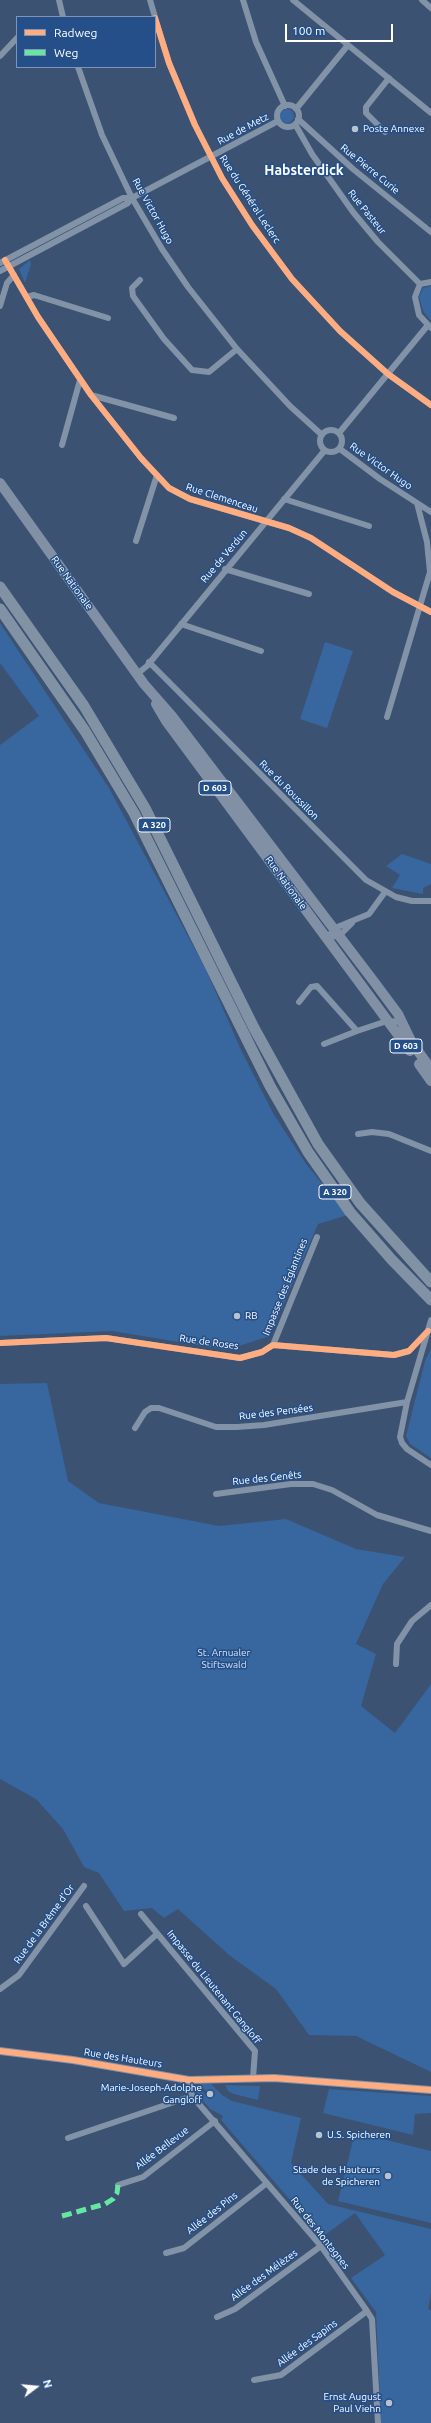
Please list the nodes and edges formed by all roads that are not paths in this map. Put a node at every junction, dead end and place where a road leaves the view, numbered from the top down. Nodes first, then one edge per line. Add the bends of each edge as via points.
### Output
1 (59, 0) edge
2 (150, 0) edge
3 (242, 0) edge
4 (293, 0) edge
5 (422, 0) edge
6 (431, 8) edge
7 (63, 16) edge
8 (154, 16) edge
9 (156, 21) edge
10 (16, 39) edge
11 (348, 45) junction
12 (0, 56) edge
13 (78, 68) edge
14 (389, 78) junction
15 (285, 106) junction
16 (296, 109) junction
17 (431, 113) edge
18 (278, 121) junction
19 (297, 122) junction
20 (385, 132) dead end
21 (211, 158) junction
22 (132, 198) junction
23 (84, 218) junction
24 (87, 225) junction
25 (431, 232) edge
26 (36, 243) junction
27 (40, 250) junction
28 (2, 261) edge
29 (9, 267) junction
30 (0, 271) edge
31 (14, 275) junction
32 (140, 280) dead end
33 (431, 282) edge
34 (420, 284) junction
35 (27, 297) junction
36 (0, 306) edge
37 (108, 318) dead end
38 (430, 326) edge
39 (237, 349) junction
40 (388, 374) junction
41 (80, 380) junction
42 (91, 395) junction
43 (431, 405) edge
44 (174, 418) dead end
45 (339, 433) junction
46 (322, 435) junction
47 (62, 445) dead end
48 (340, 449) junction
49 (325, 450) junction
50 (157, 475) junction
51 (0, 483) edge
52 (284, 499) junction
53 (417, 504) junction
54 (431, 512) edge
55 (265, 522) junction
56 (369, 526) dead end
57 (136, 541) dead end
58 (224, 569) junction
59 (0, 587) edge
60 (309, 594) dead end
61 (420, 606) junction
62 (0, 608) edge
63 (431, 612) edge
64 (181, 624) junction
65 (261, 650) dead end
66 (149, 662) junction
67 (137, 674) junction
68 (144, 684) junction
69 (387, 717) dead end
70 (385, 892) junction
71 (431, 901) edge
72 (337, 931) junction
73 (327, 938) junction
74 (299, 1002) dead end
75 (387, 1021) junction
76 (402, 1022) junction
77 (357, 1031) junction
78 (324, 1044) dead end
79 (431, 1070) edge
80 (431, 1081) edge
81 (358, 1134) dead end
82 (431, 1151) edge
83 (317, 1237) dead end
84 (428, 1278) edge
85 (431, 1300) edge
86 (431, 1320) edge
87 (428, 1331) junction
88 (0, 1343) edge
89 (272, 1345) junction
90 (407, 1402) junction
91 (135, 1428) dead end
92 (431, 1465) edge
93 (216, 1494) dead end
94 (431, 1531) edge
95 (431, 1605) edge
96 (396, 1664) dead end
97 (84, 1886) dead end
98 (86, 1906) dead end
99 (142, 1914) dead end
100 (157, 1934) junction
101 (0, 1989) edge
102 (0, 2051) edge
103 (253, 2078) junction
104 (189, 2080) junction
105 (431, 2090) edge
106 (192, 2096) junction
107 (215, 2121) junction
108 (68, 2138) dead end
109 (267, 2183) junction
110 (118, 2184) dead end
111 (321, 2246) junction
112 (166, 2253) dead end
113 (367, 2311) junction
114 (217, 2317) dead end
115 (254, 2380) dead end
116 (378, 2423) edge

1 - 7 street
2 - 8 street, Rue du Général Leclerc
3 - 15 street via 256,42
4 - 11 street
5 - 6 street
9 - 21 street, Rue du Général Leclerc via 182,96
10 - 12 street
11 - 14 street
11 - 16 street
13 - 22 street, Rue Victor Hugo via 102,135
14 - 17 street
14 - 20 street via 366,107 366,113
15 - 16 street
15 - 18 street via 278,112
16 - 19 street, Rue Pasteur
18 - 19 street via 286,127
18 - 21 street, Rue de Metz
19 - 25 street, Rue Pierre Curie
19 - 34 street, Rue Pasteur via 312,154 353,212 378,242
21 - 22 street, Rue de Metz
21 - 40 street, Rue du Général Leclerc via 252,225 292,279 340,330
22 - 23 street, Rue de Metz via 123,198
22 - 24 street, Rue de Metz via 128,203
22 - 39 street, Rue Victor Hugo via 188,287
23 - 24 street
23 - 26 street, Rue de Metz
24 - 27 street, Rue de Metz
26 - 27 street
26 - 28 street, Rue de Metz
27 - 29 street, Rue de Metz
28 - 29 street, Rue Clemenceau
29 - 30 street, Rue de Metz
29 - 31 street, Rue Clemenceau
31 - 35 street, Rue Clemenceau
31 - 36 street via 7,283
32 - 39 street via 132,288 133,296 164,339 192,370 210,372
33 - 34 street
34 - 38 street via 415,303 419,315
35 - 37 street via 34,295
35 - 41 street, Rue Clemenceau
38 - 40 street
39 - 46 street, Rue Victor Hugo
40 - 43 street, Rue du Général Leclerc
40 - 45 street
41 - 42 street, Rue Clemenceau
41 - 47 street
42 - 44 street
42 - 50 street, Rue Clemenceau
45 - 46 street via 332,430
45 - 48 street via 342,441
46 - 49 street via 321,445
48 - 49 street via 334,452
48 - 53 street, Rue Victor Hugo
49 - 52 street, Rue de Verdun
50 - 55 street, Rue Clemenceau via 169,488 190,499
50 - 57 street
51 - 67 main road, Rue Nationale / D 603
52 - 55 street, Rue de Verdun
52 - 56 street
53 - 54 street, Rue Victor Hugo
53 - 61 street via 430,559 428,585
55 - 58 street, Rue de Verdun
55 - 61 street, Rue Clemenceau via 289,528 311,538 393,592
58 - 60 street
58 - 64 street, Rue de Verdun
59 - 84 highway, A 320 via 56,664 124,770 172,858 254,1028 318,1144 360,1203
61 - 63 street, Rue Clemenceau
61 - 69 street
62 - 85 highway, A 320 via 85,731 134,813 270,1086 308,1152 350,1212
64 - 65 street
64 - 66 street, Rue de Verdun
66 - 67 street, Rue de Verdun
66 - 70 street, Rue du Roussillon via 353,868
67 - 68 main road, Rue Nationale / D 603
68 - 72 main road, Rue Nationale / D 603 via 172,716
68 - 73 main road, Rue Nationale / D 603 via 166,721
70 - 71 street, Rue du Roussillon via 412,901
70 - 72 street via 369,914
72 - 73 street
72 - 76 main road, Rue Nationale / D 603
73 - 75 main road, Rue Nationale / D 603
74 - 77 street via 311,987 317,986
75 - 76 street
75 - 77 street
75 - 80 main road, Rue Nationale / D 603
76 - 79 main road, Rue Nationale / D 603 via 412,1043
77 - 78 street
81 - 82 street via 389,1134
83 - 89 street, Impasse des Églantines
86 - 87 street
87 - 89 street via 409,1350 394,1355
87 - 90 street
88 - 89 street, Rue de Roses via 106,1338 240,1358 262,1352
90 - 91 street, Rue des Pensées via 237,1427 216,1426 159,1408 151,1408 145,1412
90 - 92 street via 400,1437 402,1443
93 - 94 street, Rue des Genêts via 291,1484 313,1484 332,1490 377,1515
95 - 96 street via 412,1620 404,1632 395,1651
97 - 101 street, Rue de la Brême d'Or via 19,1974
98 - 100 street, Impasse du Lieutenant Gangloff via 124,1964
99 - 100 street, Impasse du Lieutenant Gangloff
100 - 103 street, Impasse du Lieutenant Gangloff via 255,2051
102 - 104 street, Rue des Hauteurs via 73,2060
103 - 104 street, Rue des Hauteurs
103 - 105 street, Rue des Hauteurs
104 - 106 street
106 - 107 street, Rue des Montagnes
106 - 108 street
107 - 109 street, Rue des Montagnes
107 - 110 street, Allée Bellevue via 142,2177
109 - 111 street, Rue des Montagnes
109 - 112 street, Allée des Pins via 184,2248
111 - 113 street, Rue des Montagnes
111 - 114 street, Allée des Mélèzes via 235,2309
113 - 115 street, Allée des Sapins via 281,2374
113 - 116 street, Rue des Montagnes via 372,2319

